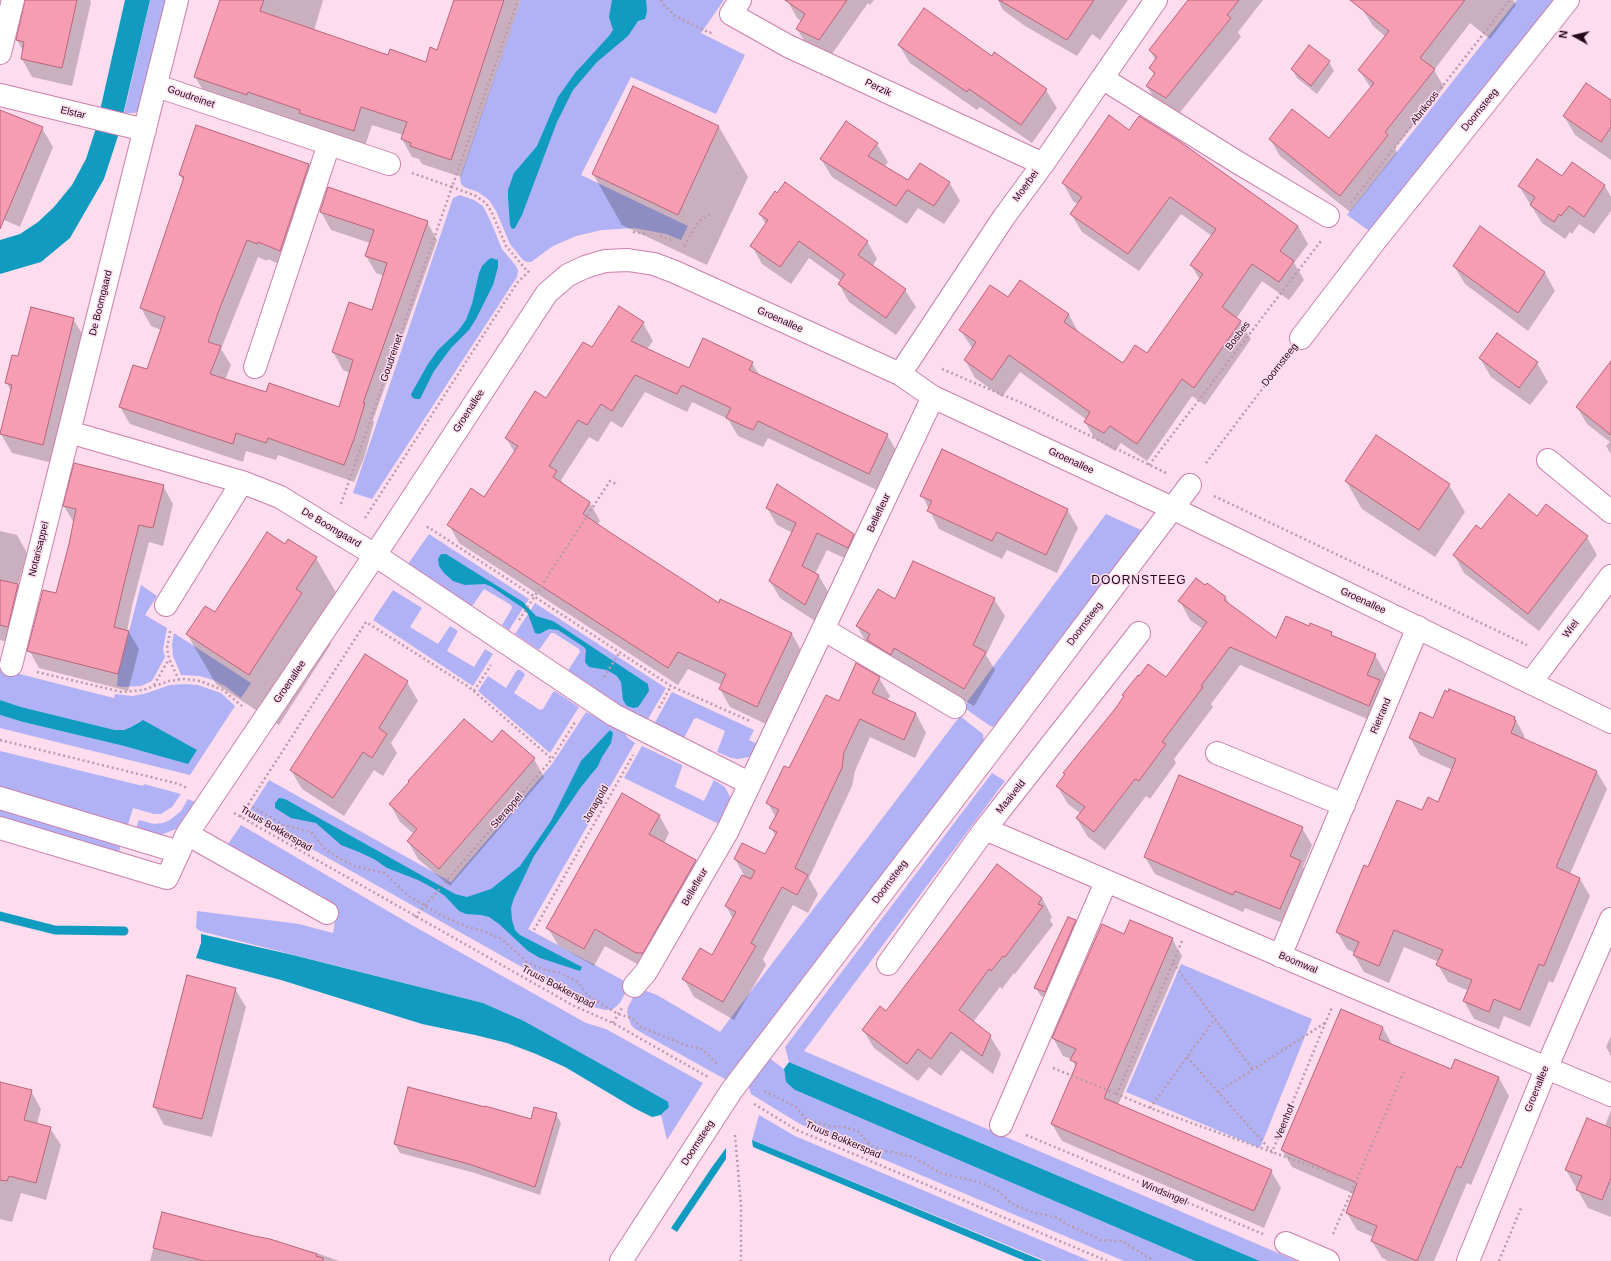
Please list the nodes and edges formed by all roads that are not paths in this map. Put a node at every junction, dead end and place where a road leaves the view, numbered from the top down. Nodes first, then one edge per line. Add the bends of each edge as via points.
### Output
1 (13, 0) edge
2 (177, 0) edge
3 (1156, 0) edge
4 (1568, 0) edge
5 (735, 7) edge
6 (0, 53) edge
7 (1102, 78) junction
8 (157, 86) junction
9 (0, 96) edge
10 (136, 128) junction
11 (329, 144) junction
12 (389, 164) road end
13 (1043, 164) junction
14 (1327, 225) road end
15 (1301, 338) road end
16 (255, 367) dead end
17 (900, 374) junction
18 (933, 397) junction
19 (69, 432) junction
20 (1548, 460) dead end
21 (242, 482) junction
22 (1190, 485) road end
23 (1172, 508) junction
24 (1611, 512) edge
25 (375, 555) junction
26 (1611, 576) edge
27 (166, 604) road end
28 (1418, 627) junction
29 (823, 629) junction
30 (1139, 633) dead end
31 (11, 666) road end
32 (1531, 682) junction
33 (956, 707) dead end
34 (1611, 722) edge
35 (1217, 753) dead end
36 (749, 783) junction
37 (0, 798) edge
38 (1344, 805) junction
39 (0, 828) edge
40 (985, 829) junction
41 (183, 843) junction
42 (1106, 882) junction
43 (327, 913) dead end
44 (1609, 928) edge
45 (1280, 956) junction
46 (888, 964) dead end
47 (634, 986) dead end
48 (1546, 1069) junction
49 (1611, 1095) edge
50 (1000, 1125) road end
51 (1286, 1243) road end
52 (1325, 1260) edge
53 (621, 1261) edge
54 (1468, 1261) edge

1 - 6 street
2 - 8 street, De Boomgaard
3 - 7 street, Moerbei
4 - 15 street, Doornsteeg
5 - 13 street, Perzik via 788,46
7 - 13 street, Moerbei
7 - 14 street via 1237,162
8 - 10 street, De Boomgaard
8 - 11 street, Goudreinet
9 - 10 street, Elstar
10 - 19 street, De Boomgaard
11 - 12 street, Goudreinet
11 - 16 street
13 - 17 street, Moerbei via 1004,217
17 - 18 street, Groenallee
17 - 25 street, Groenallee via 654,264 628,260 605,261 585,267 568,275 547,293
18 - 23 street, Groenallee
18 - 29 street, Bellefleur
19 - 21 street, De Boomgaard
19 - 31 street, Notarisappel
20 - 24 street
21 - 25 street, De Boomgaard via 280,497
21 - 27 street
22 - 23 street, Doornsteeg
23 - 28 street, Groenallee
23 - 53 street, Doornsteeg via 736,1084
25 - 36 street via 614,715
25 - 41 street, Groenallee
26 - 32 street, Wiel
28 - 32 street, Groenallee
28 - 38 street, Rietrand
29 - 33 street
29 - 36 street, Bellefleur
30 - 40 street, Maaiveld
32 - 34 street, Groenallee
35 - 38 street
36 - 47 street, Bellefleur via 723,839 646,972
37 - 41 street
38 - 45 street, Rietrand
39 - 41 street, Groenallee via 167,878
40 - 42 street, Boomwal
40 - 46 street, Maaiveld
41 - 43 street
42 - 45 street, Boomwal
42 - 50 street
44 - 48 street, Groenallee
45 - 48 street, Boomwal
48 - 49 street, Boomwal
48 - 54 street, Groenallee
51 - 52 street

